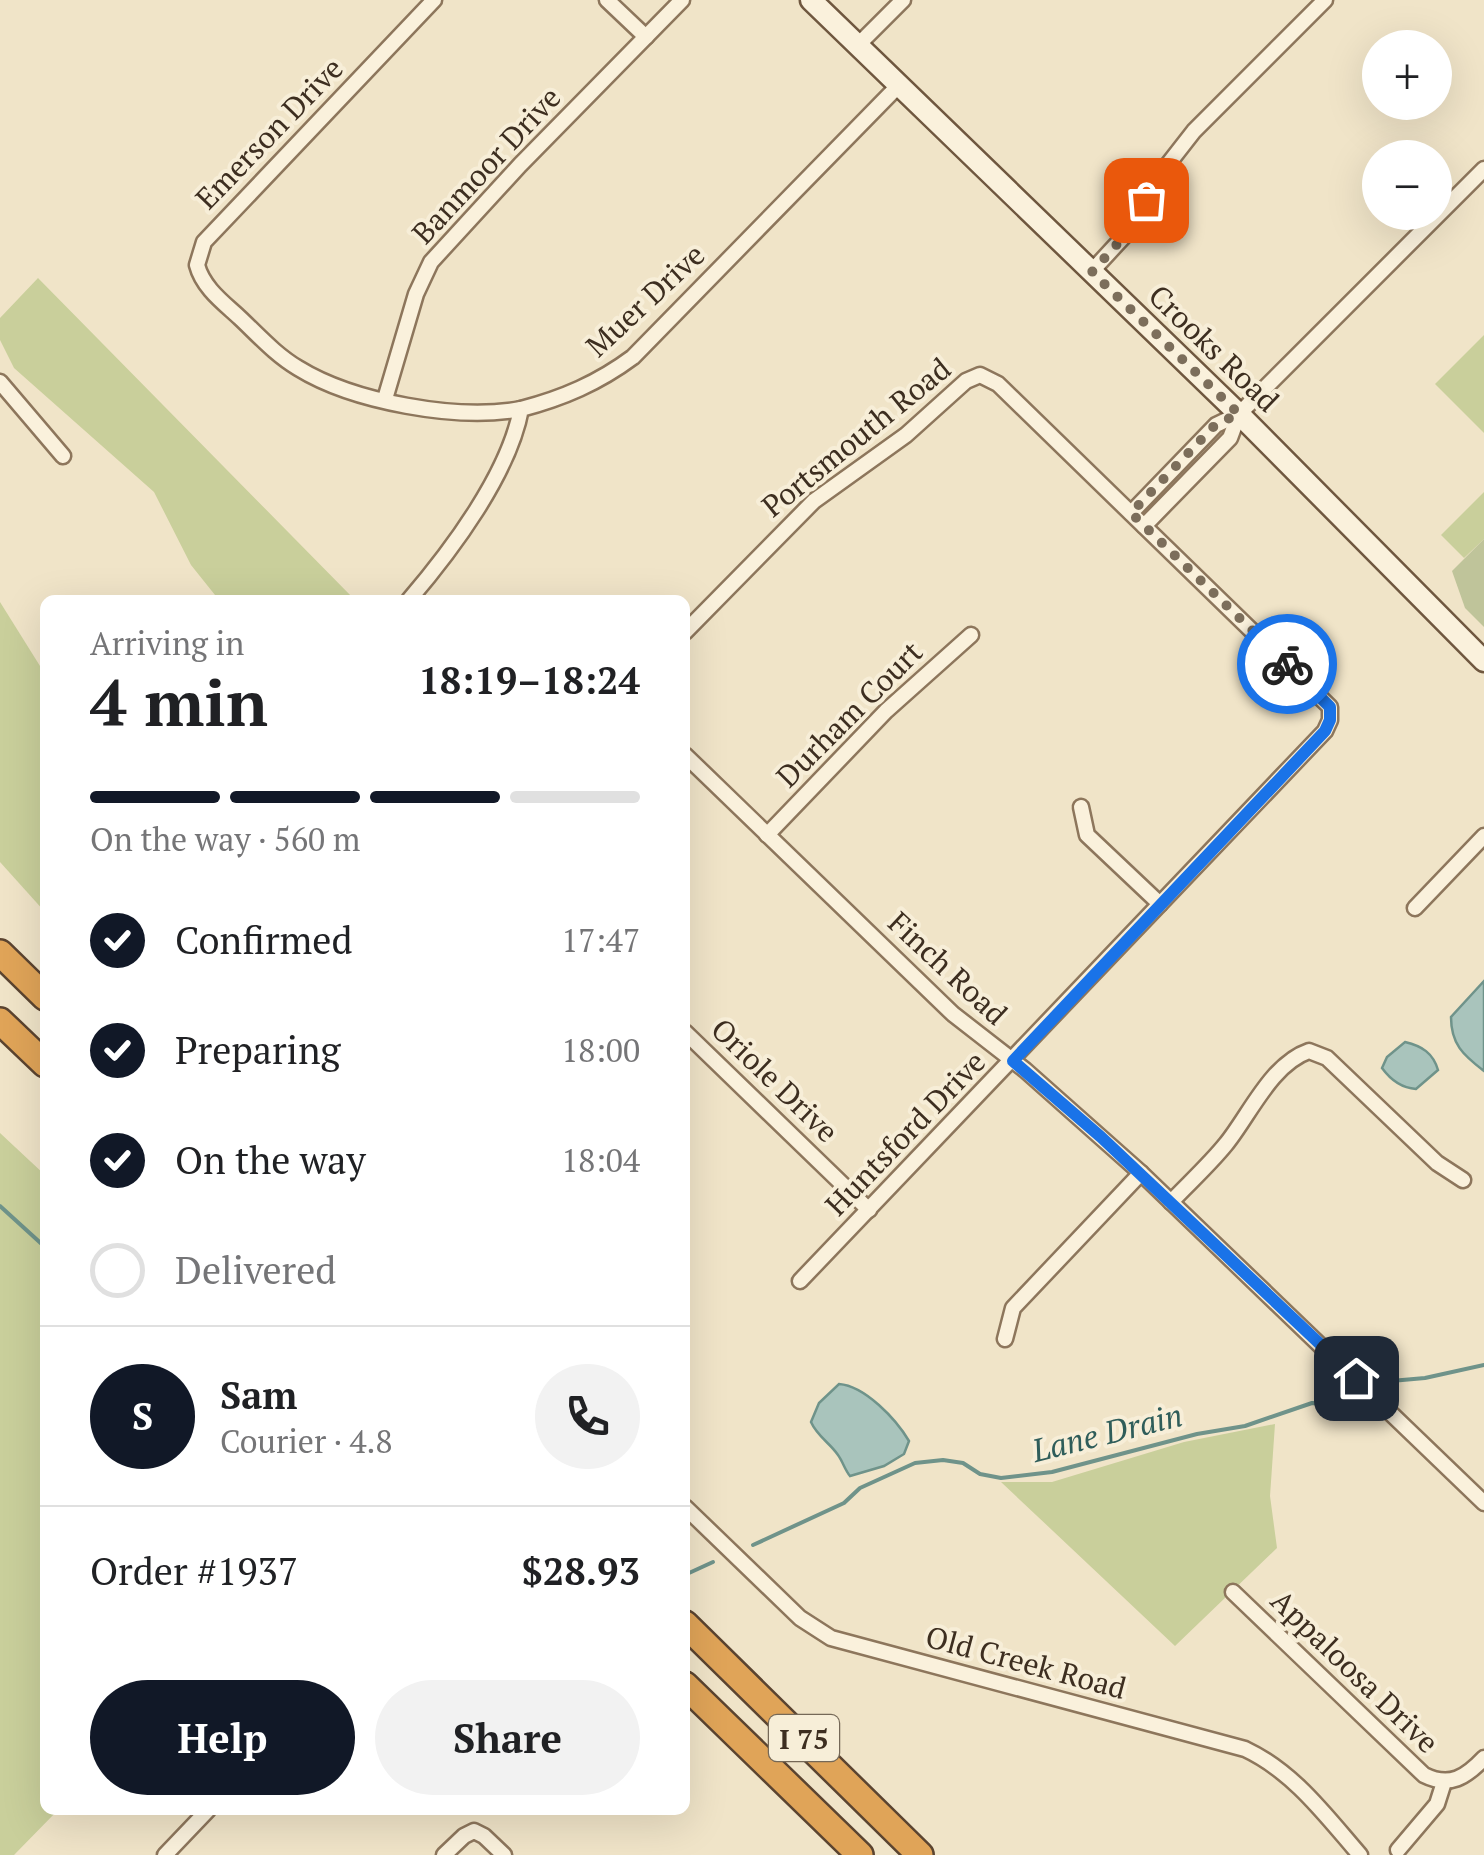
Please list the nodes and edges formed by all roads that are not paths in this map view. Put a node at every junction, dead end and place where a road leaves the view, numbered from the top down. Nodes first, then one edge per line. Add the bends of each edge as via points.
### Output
1 (434, 0) edge
2 (607, 0) edge
3 (682, 0) edge
4 (811, 0) edge
5 (903, 0) edge
6 (1325, 0) edge
7 (646, 38) junction
8 (858, 45) junction
9 (900, 84) junction
10 (1484, 169) edge
11 (1092, 272) junction
12 (235, 313) joint
13 (0, 382) edge
14 (385, 400) junction
15 (521, 409) junction
16 (1239, 414) junction
17 (63, 456) dead end
18 (1131, 513) junction
19 (1144, 526) junction
20 (414, 595) edge
21 (690, 627) edge
22 (971, 635) dead end
23 (1484, 661) edge
24 (690, 760) edge
25 (1081, 807) dead end
26 (767, 835) junction
27 (1484, 836) edge
28 (1160, 904) junction
29 (1415, 908) dead end
30 (0, 953) edge
31 (40, 992) edge
32 (0, 1021) edge
33 (690, 1037) edge
34 (40, 1059) edge
35 (1013, 1061) junction
36 (1141, 1174) junction
37 (1464, 1180) dead end
38 (1171, 1202) junction
39 (869, 1210) junction
40 (800, 1281) dead end
41 (1005, 1338) dead end
42 (1484, 1503) edge
43 (690, 1512) edge
44 (1233, 1592) dead end
45 (690, 1629) edge
46 (690, 1689) edge
47 (1484, 1758) edge
48 (1444, 1782) junction
49 (203, 1815) edge
50 (1398, 1850) dead end
51 (165, 1855) edge
52 (444, 1855) edge
53 (504, 1855) edge
54 (860, 1855) edge
55 (920, 1855) edge
56 (1360, 1855) edge

1 - 12 street, Emerson Drive via 204,242 199,273
2 - 7 street
3 - 7 street, Banmoor Drive
4 - 8 main road, Crooks Road
5 - 8 street
6 - 11 street via 1194,132 1128,232
7 - 14 street, Banmoor Drive via 431,262
8 - 9 main road, Crooks Road
9 - 11 main road, Crooks Road
9 - 15 street, Muer Drive via 632,357 589,386
10 - 16 street
11 - 16 main road, Crooks Road
12 - 14 street, Muer Drive via 304,372
13 - 17 street
14 - 15 street, Muer Drive via 444,411
15 - 20 street via 478,505
16 - 18 street via 1216,424
16 - 19 street via 1230,438
16 - 23 main road, Crooks Road
18 - 19 street
18 - 21 street, Portsmouth Road via 994,380 980,375 814,501
19 - 28 street, Huntsford Drive via 1326,701 1331,714 1325,731
22 - 26 street, Durham Court via 886,711
24 - 26 street, Finch Road
25 - 28 street via 1087,835
26 - 35 street, Finch Road via 953,1014
27 - 29 street
28 - 35 street, Huntsford Drive
30 - 31 highway
32 - 34 highway
33 - 39 street, Oriole Drive
35 - 36 street, Finch Road
35 - 39 street, Huntsford Drive
36 - 38 street, Finch Road
36 - 41 street via 1014,1308
37 - 38 street via 1437,1163 1327,1058 1309,1051 1255,1100 1226,1144
38 - 42 street, Finch Road
39 - 40 street, Huntsford Drive
43 - 56 street, Old Creek Road via 822,1634 1245,1750 1290,1778
44 - 48 street, Appaloosa Drive via 1419,1771
45 - 55 highway, I 75
46 - 54 highway, I 75
47 - 48 street via 1463,1777
48 - 50 street via 1437,1804
49 - 51 street
52 - 53 street via 474,1832

